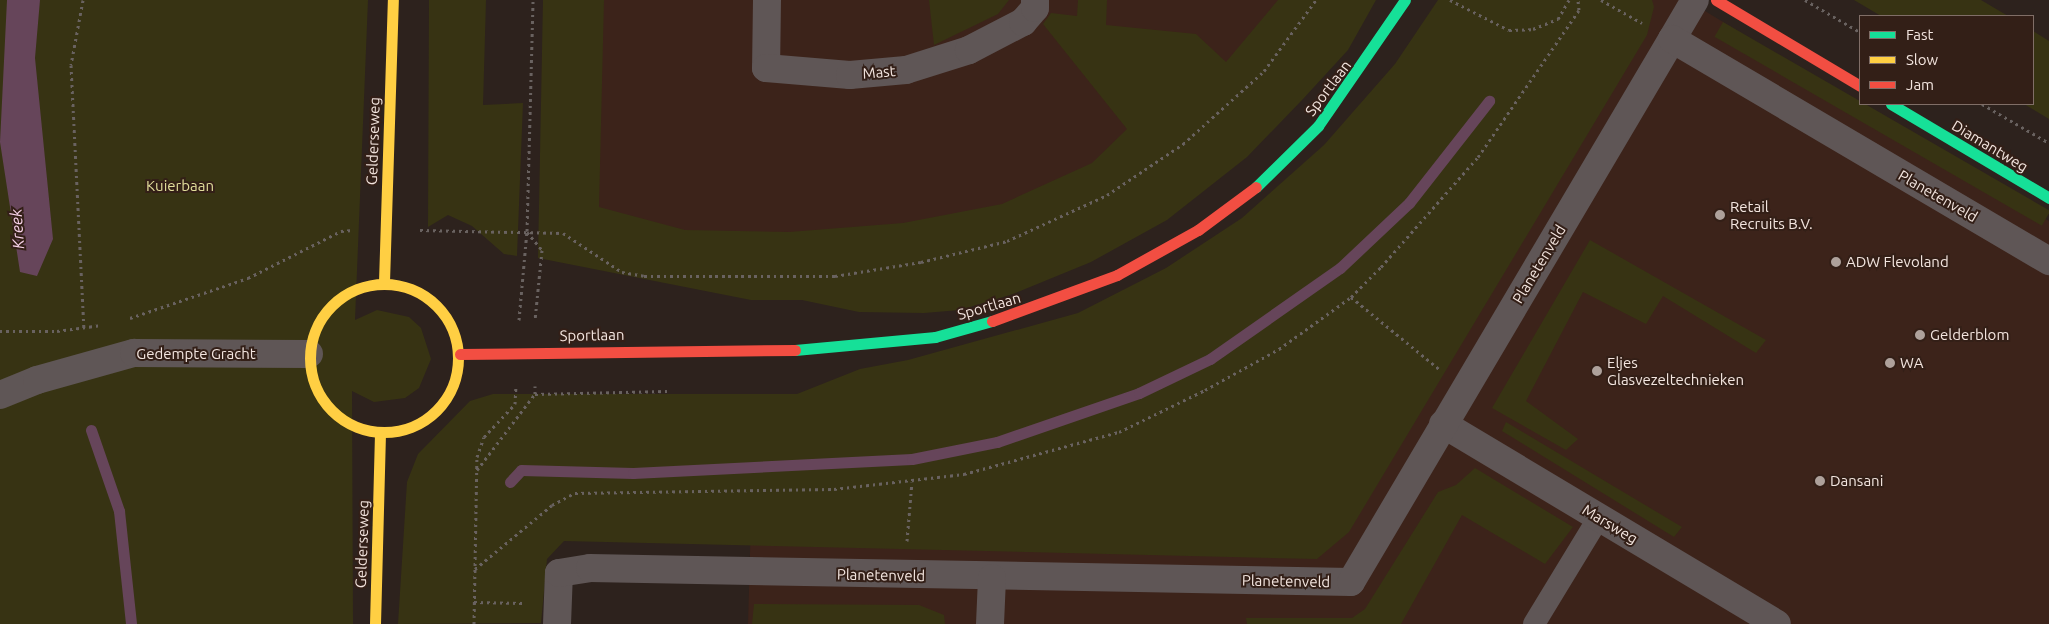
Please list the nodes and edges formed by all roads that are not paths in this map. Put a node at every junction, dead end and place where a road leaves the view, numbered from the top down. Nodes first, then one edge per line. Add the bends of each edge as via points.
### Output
1 (393, 0) edge
2 (767, 0) edge
3 (1035, 0) edge
4 (1405, 0) edge
5 (1694, 0) edge
6 (1716, 0) edge
7 (1672, 39) junction
8 (1859, 85) edge
9 (1893, 105) edge
10 (2049, 198) edge
11 (2049, 261) edge
12 (384, 282) junction
13 (309, 354) junction
14 (460, 354) junction
15 (0, 395) edge
16 (1443, 424) junction
17 (380, 434) junction
18 (1599, 517) junction
19 (992, 578) junction
20 (557, 614) edge
21 (375, 624) edge
22 (990, 624) edge
23 (1534, 624) edge
24 (1777, 624) edge

1 - 12 street, Gelderseweg
2 - 3 street, Mast via 766,68 850,74 906,70 969,50 1023,22 1035,8
4 - 14 street, Sportlaan via 1374,52 1318,126 1262,182 1198,230 1117,275 1025,312 935,337 838,349
5 - 7 street, Planetenveld
6 - 8 street
7 - 11 street, Planetenveld
7 - 16 street, Planetenveld
9 - 10 street, Diamantweg
12 - 13 street via 356,288 332,303 316,326
12 - 14 street via 412,288 436,303 453,326
13 - 15 street, Gedempte Gracht via 134,353 36,380
13 - 17 street via 317,392 343,422
14 - 17 street via 451,395 421,424
16 - 18 street, Marsweg
16 - 19 street, Planetenveld via 1352,582
17 - 21 street, Gelderseweg
18 - 23 lane
18 - 24 street, Marsweg
19 - 20 street, Planetenveld via 590,568 559,573
19 - 22 street

